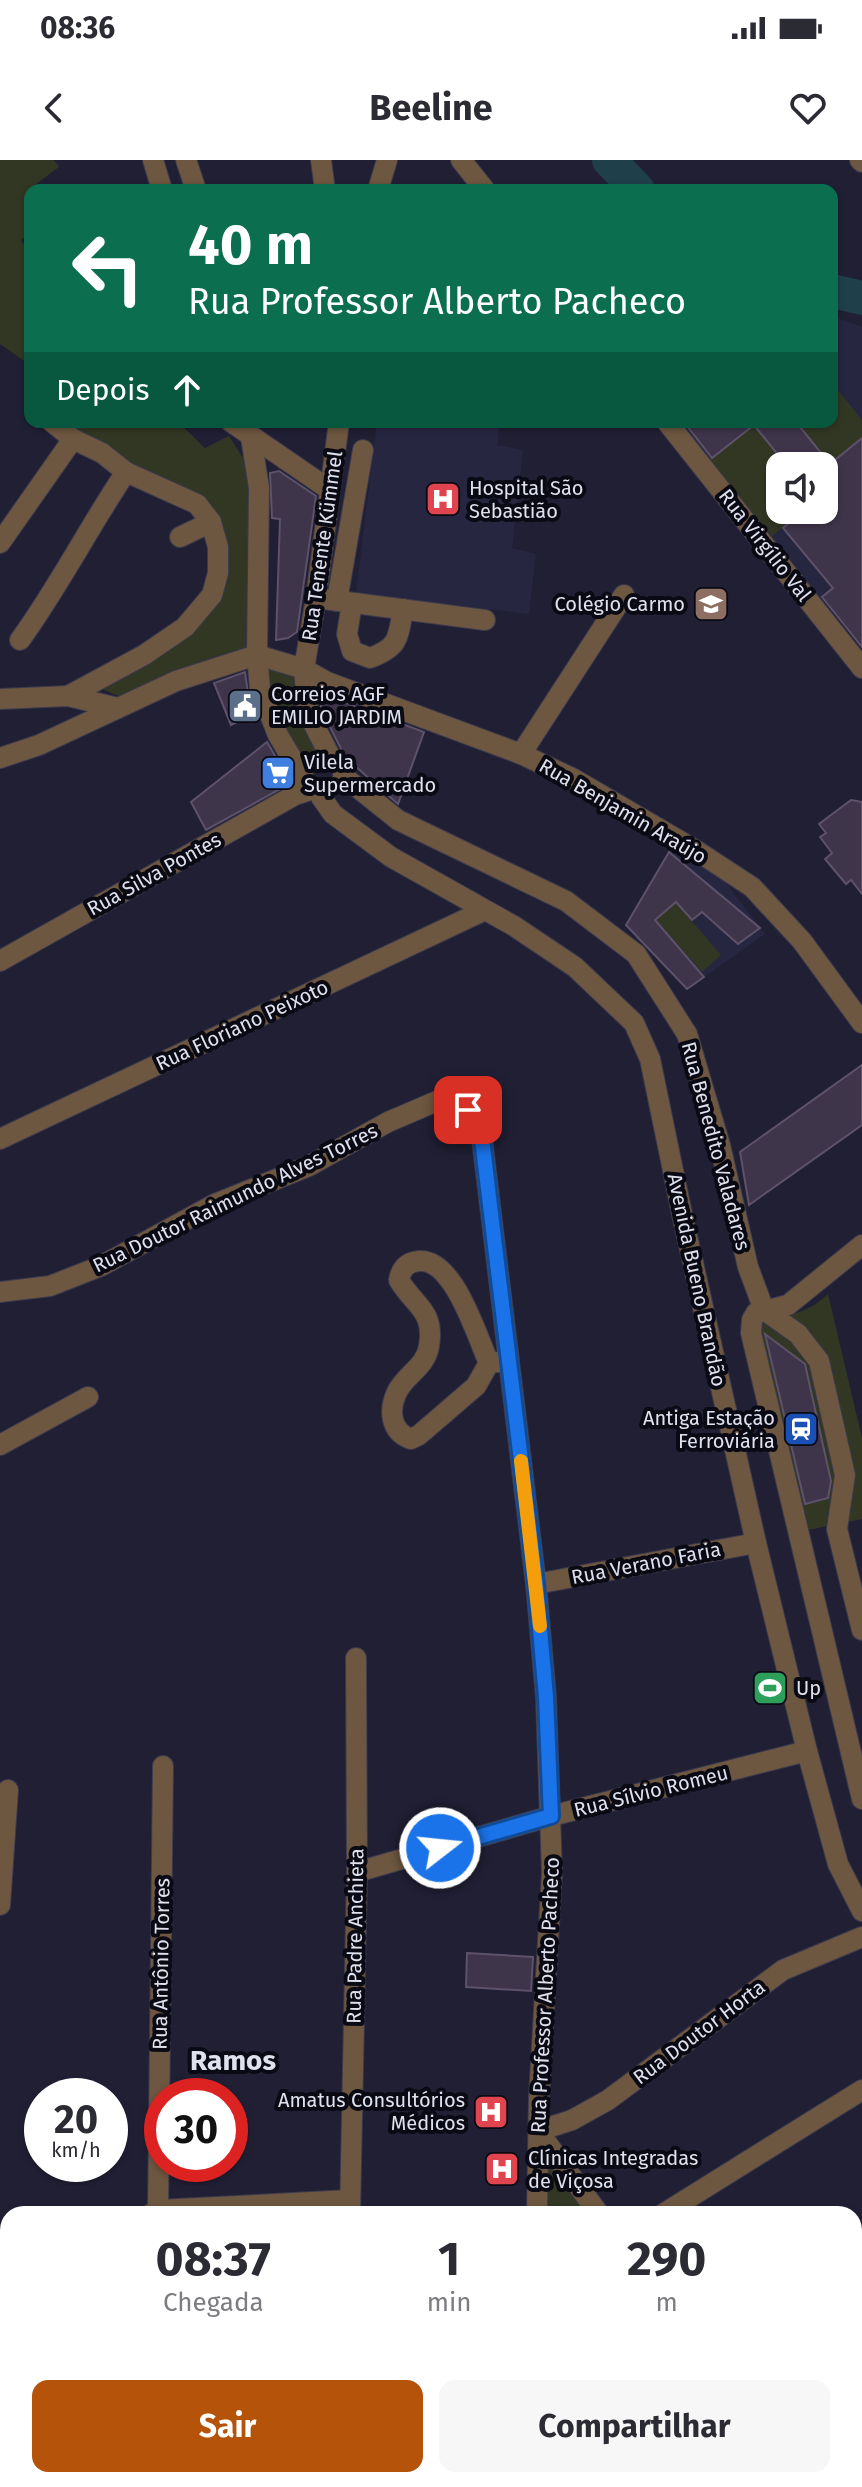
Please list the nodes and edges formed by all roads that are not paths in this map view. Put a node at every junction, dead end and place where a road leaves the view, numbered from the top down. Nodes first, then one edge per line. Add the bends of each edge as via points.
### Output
1 (153, 160) edge
2 (186, 160) edge
3 (321, 160) edge
4 (387, 160) edge
5 (461, 160) edge
6 (160, 184) edge
7 (194, 184) edge
8 (324, 184) edge
9 (380, 184) edge
10 (480, 184) edge
11 (59, 428) edge
12 (338, 428) edge
13 (672, 428) edge
14 (258, 434) edge
15 (73, 439) junction
16 (363, 450) dead end
17 (126, 472) junction
18 (330, 490) junction
19 (211, 522) junction
20 (180, 537) dead end
21 (0, 543) edge
22 (624, 595) dead end
23 (335, 601) junction
24 (403, 609) junction
25 (485, 620) dead end
26 (20, 640) dead end
27 (257, 655) junction
28 (862, 668) edge
29 (304, 669) junction
30 (68, 696) junction
31 (0, 699) edge
32 (118, 708) junction
33 (521, 754) junction
34 (0, 758) edge
35 (338, 769) junction
36 (313, 791) junction
37 (483, 911) junction
38 (0, 961) edge
39 (856, 1000) edge
40 (862, 1023) edge
41 (468, 1110) joint
42 (0, 1139) edge
43 (862, 1245) edge
44 (0, 1292) edge
45 (764, 1310) junction
46 (498, 1362) junction
47 (88, 1397) dead end
48 (0, 1445) edge
49 (756, 1543) junction
50 (536, 1584) junction
51 (862, 1630) edge
52 (356, 1658) dead end
53 (807, 1751) junction
54 (163, 1766) dead end
55 (0, 1797) edge
56 (862, 1799) edge
57 (551, 1816) junction
58 (357, 1872) junction
59 (0, 1892) edge
60 (0, 1905) edge
61 (862, 1911) edge
62 (862, 1937) edge
63 (862, 2090) edge
64 (538, 2131) junction
65 (156, 2206) edge
66 (350, 2206) edge
67 (537, 2206) edge
68 (593, 2206) edge
69 (676, 2206) edge

1 - 6 street
2 - 7 street
3 - 8 street
4 - 9 street
5 - 10 street
11 - 15 street
12 - 18 street, Rua Tenente Kümmel
13 - 28 street, Rua Virgílio Val
14 - 18 street
14 - 27 street, Avenida Bueno Brandão
15 - 17 street
15 - 21 street
16 - 23 street
17 - 19 street via 197,504
17 - 26 street
18 - 23 street, Rua Tenente Kümmel
19 - 20 street
19 - 30 street via 218,547 212,595 185,627
22 - 33 street
23 - 24 street
23 - 24 street via 352,651 370,658 389,650
23 - 29 street, Rua Tenente Kümmel
24 - 25 street
27 - 29 street, Rua Benjamin Araújo
27 - 32 street via 176,681
27 - 36 street, Avenida Bueno Brandão via 260,689
29 - 33 street, Rua Benjamin Araújo
29 - 35 street, Rua Benedito Valadares via 308,713
30 - 31 street
30 - 32 street
32 - 34 street
33 - 39 street, Rua Benjamin Araújo via 752,887
35 - 36 street via 339,792 333,796
35 - 36 street via 322,761 311,767 306,778
35 - 45 street, Rua Benedito Valadares via 398,820 566,901 636,954 687,1034
36 - 37 street, Avenida Bueno Brandão via 333,814 391,857
36 - 38 street, Rua Silva Pontes via 295,795
37 - 42 street, Rua Floriano Peixoto
37 - 49 street, Avenida Bueno Brandão via 575,967 634,1023 650,1059
39 - 40 street, Rua Benjamin Araújo
41 - 44 street, Rua Doutor Raimundo Alves Torres via 437,1101 309,1166 215,1204 101,1266 50,1286
41 - 46 street, Rua Professor Alberto Pacheco via 482,1139
43 - 45 street via 788,1305
45 - 51 street via 798,1334 819,1361 845,1475 837,1529
45 - 56 street via 752,1320 751,1333
46 - 46 street via 439,1266 423,1260 409,1263 399,1280 424,1310 429,1348 420,1367 397,1391 392,1422 401,1436 419,1435
46 - 50 street, Rua Professor Alberto Pacheco
47 - 48 street
49 - 50 street, Rua Verano Faria
49 - 53 street, Avenida Bueno Brandão
50 - 57 street, Rua Professor Alberto Pacheco
52 - 58 street, Rua Padre Anchieta
53 - 57 street, Rua Sílvio Romeu
53 - 61 street, Avenida Bueno Brandão via 838,1864
54 - 65 street, Rua Antônio Torres
55 - 59 street via 8,1790
57 - 58 street, Rua Sílvio Romeu
57 - 64 street, Rua Professor Alberto Pacheco
58 - 66 street, Rua Padre Anchieta
59 - 60 street
62 - 64 street, Rua Doutor Horta via 783,1970 608,2100
63 - 69 street
64 - 67 street, Rua Professor Alberto Pacheco
64 - 68 street

